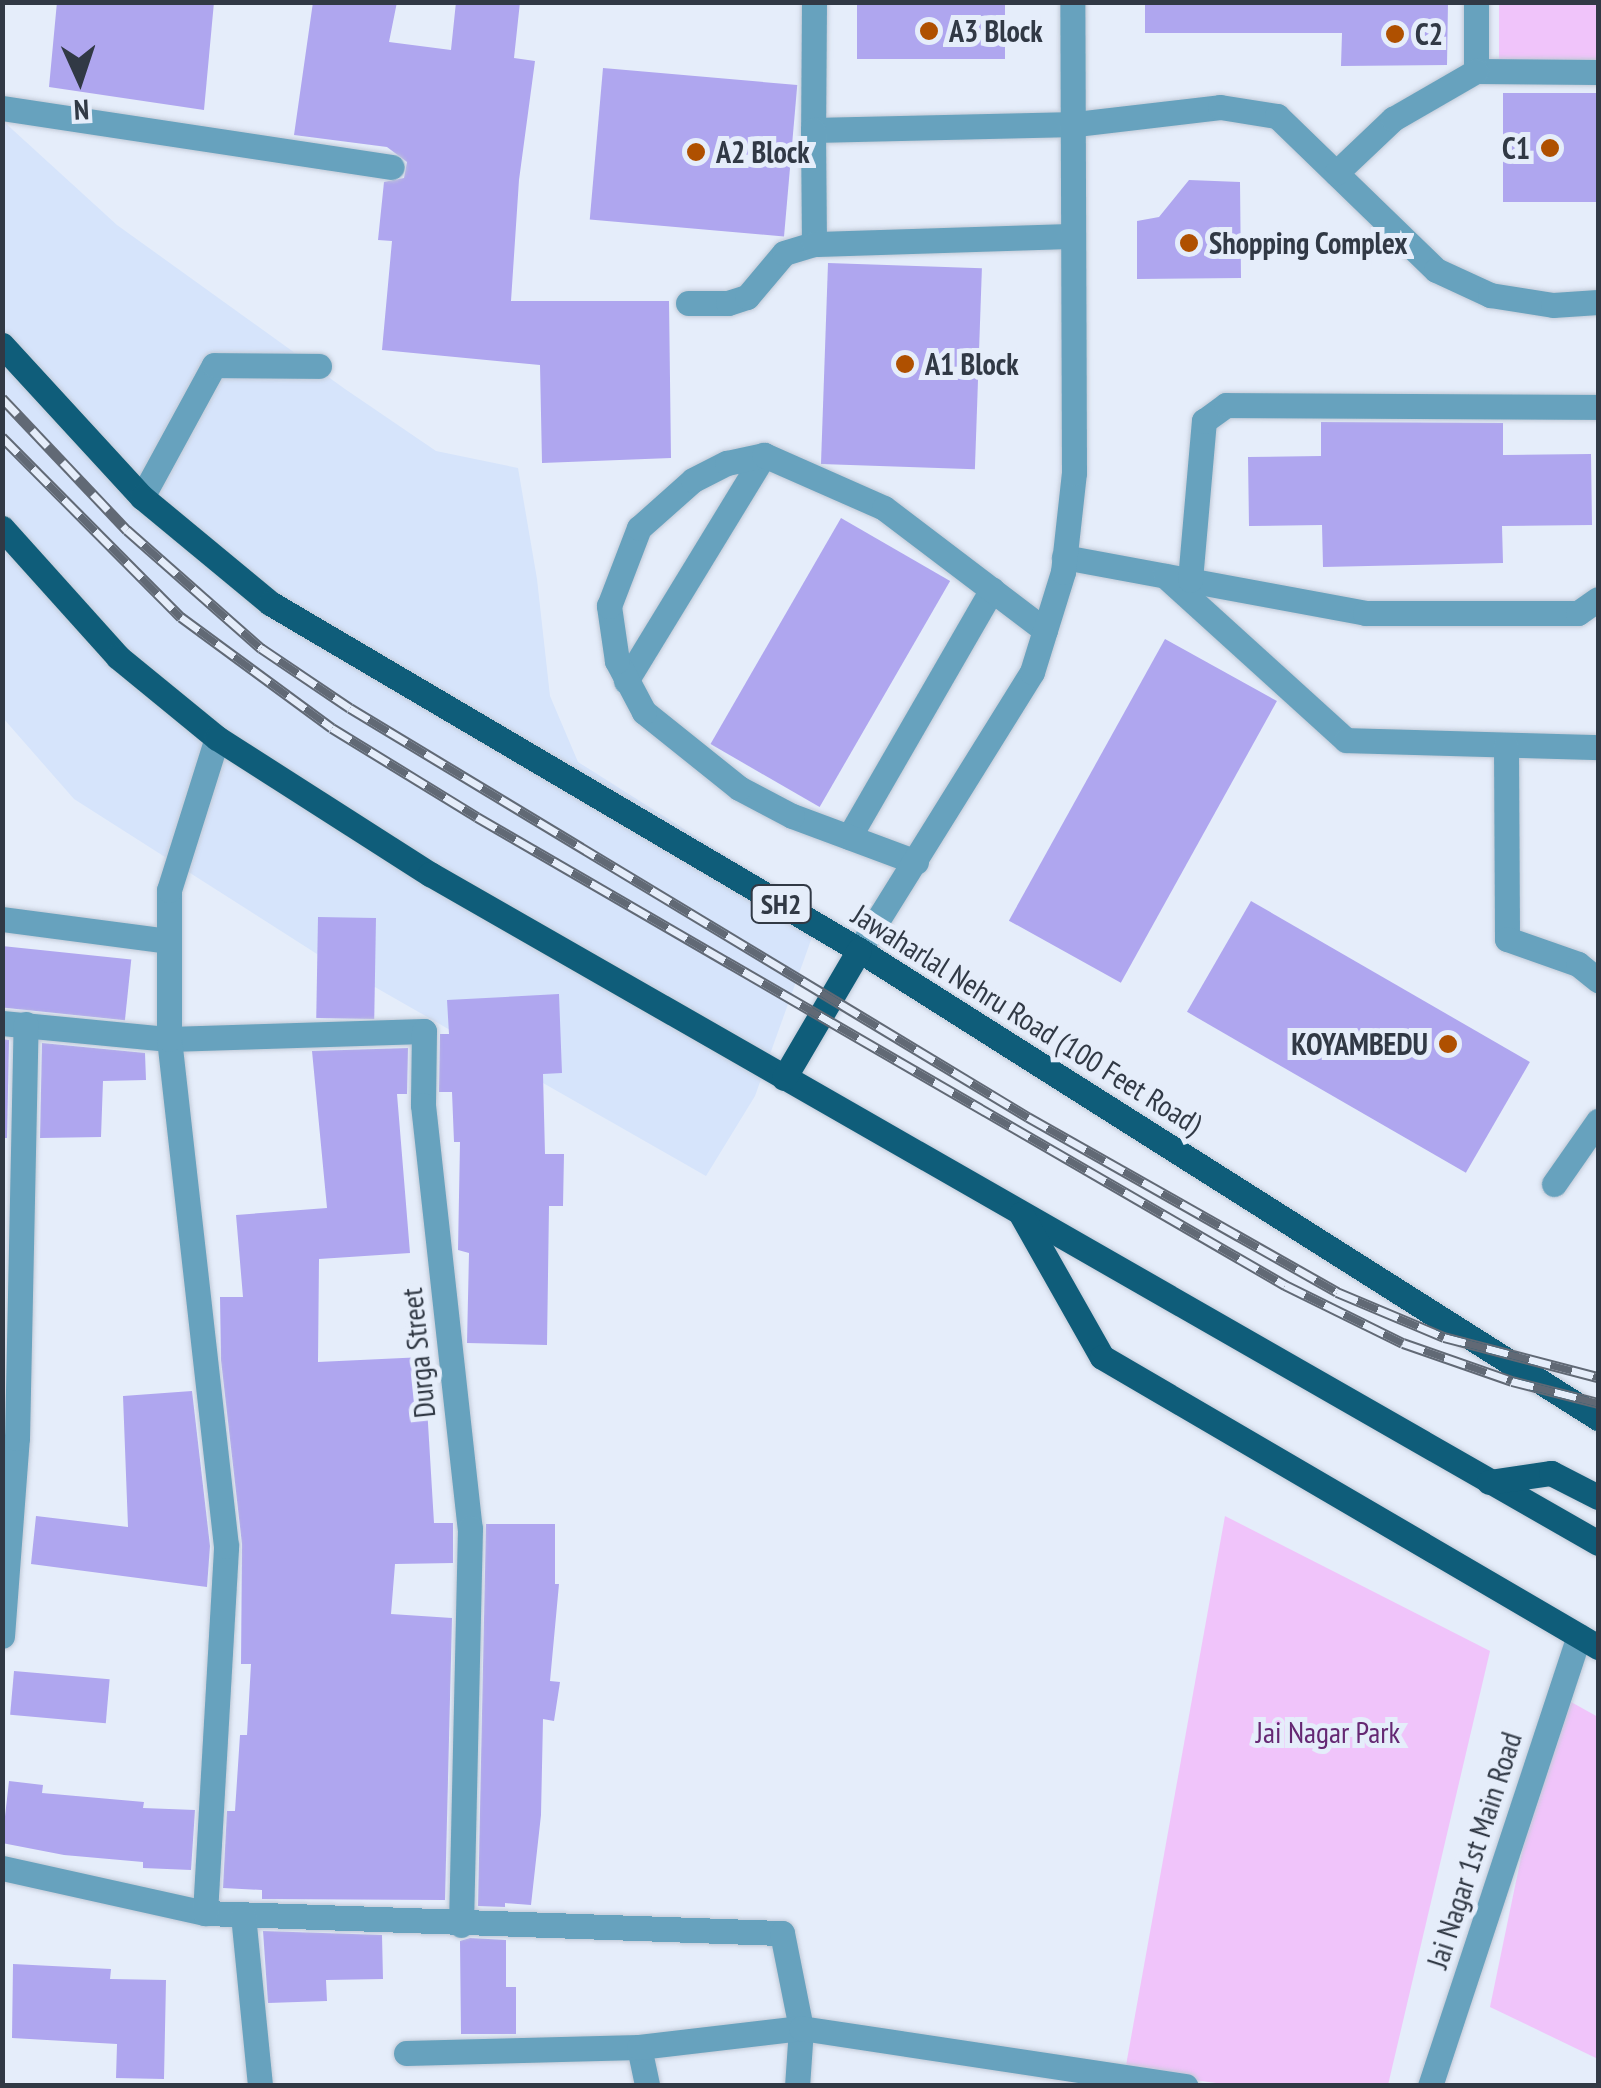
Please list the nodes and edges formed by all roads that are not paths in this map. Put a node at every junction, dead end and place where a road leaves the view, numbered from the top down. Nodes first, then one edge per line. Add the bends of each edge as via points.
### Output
1 (814, 2) edge
2 (1072, 2) edge
3 (1476, 2) edge
4 (1476, 71) junction
5 (1598, 72) edge
6 (2, 108) edge
7 (1076, 124) junction
8 (813, 130) junction
9 (392, 167) dead end
10 (1336, 173) junction
11 (1073, 236) junction
12 (814, 244) junction
13 (1598, 302) edge
14 (688, 303) dead end
15 (2, 345) edge
16 (320, 366) dead end
17 (1598, 407) edge
18 (764, 454) junction
19 (142, 498) junction
20 (2, 528) edge
21 (1064, 557) junction
22 (1177, 578) junction
23 (992, 589) junction
24 (1598, 599) edge
25 (1045, 630) junction
26 (626, 681) junction
27 (217, 738) junction
28 (1506, 746) junction
29 (1598, 747) edge
30 (848, 837) junction
31 (916, 862) junction
32 (2, 919) edge
33 (169, 941) junction
34 (859, 950) junction
35 (1598, 980) edge
36 (14, 1023) edge
37 (169, 1039) junction
38 (784, 1078) junction
39 (1598, 1120) edge
40 (1554, 1184) dead end
41 (1020, 1213) junction
42 (1598, 1418) edge
43 (1489, 1482) junction
44 (1591, 1493) edge
45 (1598, 1544) edge
46 (2, 1636) edge
47 (1589, 1641) edge
48 (2, 1868) edge
49 (205, 1913) junction
50 (243, 1915) junction
51 (461, 1925) junction
52 (801, 2028) junction
53 (639, 2047) junction
54 (406, 2053) dead end
55 (260, 2086) edge
56 (647, 2086) edge
57 (797, 2086) edge
58 (1186, 2086) edge
59 (1430, 2086) edge

1 - 8 street
2 - 7 street
3 - 4 street
4 - 5 street
4 - 10 street via 1393,119
6 - 9 street
7 - 8 street
7 - 10 street via 1220,107 1277,116
7 - 11 street
8 - 12 street
10 - 13 street via 1436,270 1490,295 1553,305
11 - 12 street
11 - 21 street via 1074,473
12 - 14 street via 784,253 747,297
15 - 19 main road, Jawaharlal Nehru Road (100 Feet Road) / SH2
16 - 19 street via 214,365
17 - 22 street via 1226,405 1204,421
18 - 23 street via 884,508
18 - 26 street
18 - 26 street via 694,480 638,528 609,606
19 - 34 main road, Jawaharlal Nehru Road (100 Feet Road) / SH2 via 270,603
20 - 27 main road via 118,657
21 - 22 street
21 - 25 street
22 - 24 street via 1366,613 1578,613
22 - 28 street via 1346,740
23 - 25 street
23 - 30 street
25 - 31 street via 1032,672
26 - 30 street via 644,712 739,788
27 - 33 street via 169,890
27 - 38 main road via 430,874
28 - 29 street
28 - 35 street via 1507,939 1578,964
30 - 31 street
31 - 34 street
32 - 33 street
33 - 37 street
34 - 38 main road
34 - 42 main road, Jawaharlal Nehru Road (100 Feet Road) / SH2
36 - 37 street
36 - 46 street via 17,1438
37 - 49 street via 226,1546
37 - 51 street, Durga Street via 424,1030 423,1104 470,1528
38 - 41 main road
39 - 40 street
41 - 43 main road
41 - 47 main road via 1102,1357
43 - 44 main road via 1551,1474
43 - 45 main road
47 - 59 street, Jai Nagar 1st Main Road
48 - 49 street
49 - 50 street
50 - 51 street
50 - 55 street
51 - 52 street via 782,1933
52 - 53 street
52 - 57 street
52 - 58 street
53 - 54 street
53 - 56 street

